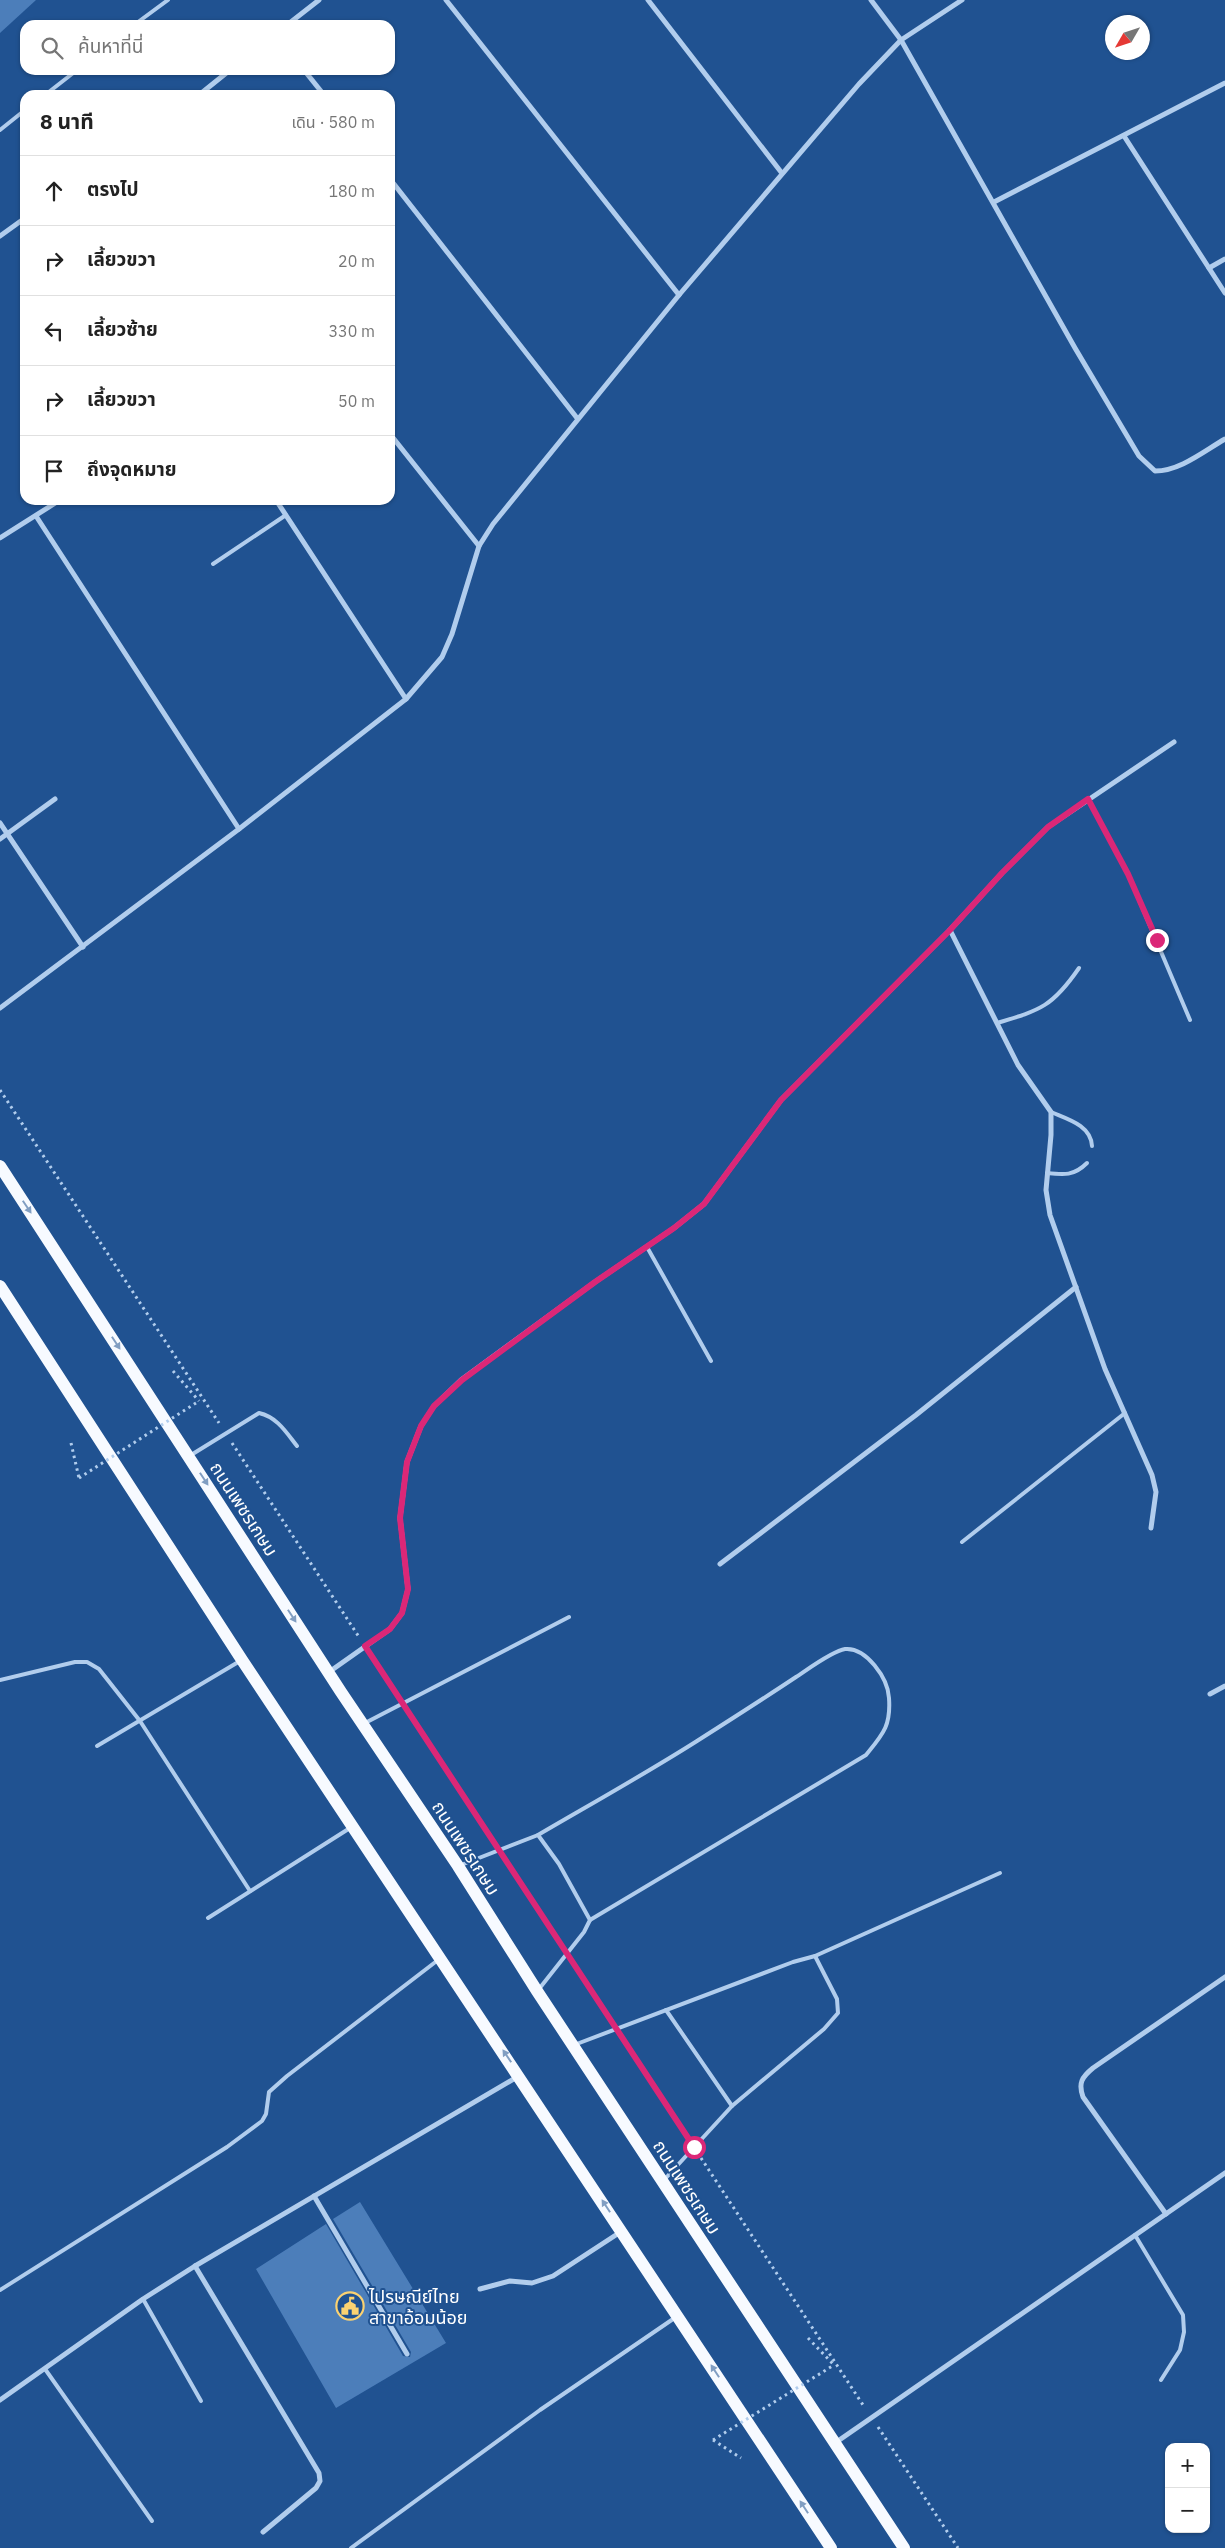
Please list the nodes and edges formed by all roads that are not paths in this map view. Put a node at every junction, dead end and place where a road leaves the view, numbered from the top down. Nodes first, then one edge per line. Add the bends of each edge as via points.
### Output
1 (319, 0) edge
2 (446, 0) edge
3 (648, 0) edge
4 (871, 0) edge
5 (962, 0) edge
6 (165, 1) edge
7 (140, 20) edge
8 (293, 20) edge
9 (901, 40) junction
10 (71, 75) edge
11 (224, 75) edge
12 (308, 75) edge
13 (1225, 83) edge
14 (51, 90) edge
15 (206, 90) edge
16 (320, 90) edge
17 (20, 114) edge
18 (0, 130) edge
19 (1124, 136) junction
20 (781, 172) junction
21 (395, 185) edge
22 (994, 202) junction
23 (20, 222) edge
24 (0, 236) edge
25 (1225, 259) edge
26 (1209, 268) junction
27 (1225, 293) edge
28 (679, 295) junction
29 (578, 418) junction
30 (1225, 439) edge
31 (395, 440) edge
32 (52, 505) edge
33 (279, 505) edge
34 (286, 515) junction
35 (36, 516) junction
36 (0, 538) edge
37 (479, 546) junction
38 (213, 564) dead end
39 (406, 699) junction
40 (1174, 742) dead end
41 (1088, 799) junction
42 (55, 800) dead end
43 (0, 823) edge
44 (239, 829) junction
45 (7, 834) junction
46 (0, 839) edge
47 (950, 930) junction
48 (83, 947) junction
49 (1079, 968) dead end
50 (0, 1008) edge
51 (1190, 1020) dead end
52 (997, 1023) junction
53 (1051, 1112) junction
54 (1092, 1146) dead end
55 (1087, 1163) dead end
56 (0, 1166) edge
57 (1047, 1173) junction
58 (647, 1247) junction
59 (0, 1286) edge
60 (1076, 1287) junction
61 (711, 1361) dead end
62 (1126, 1413) junction
63 (297, 1446) dead end
64 (189, 1456) junction
65 (1151, 1528) dead end
66 (962, 1542) dead end
67 (720, 1564) dead end
68 (569, 1617) dead end
69 (242, 1660) junction
70 (328, 1672) junction
71 (0, 1680) edge
72 (1225, 1686) edge
73 (1210, 1694) dead end
74 (140, 1721) junction
75 (363, 1724) junction
76 (97, 1746) dead end
77 (352, 1826) junction
78 (538, 1836) junction
79 (458, 1866) junction
80 (1000, 1874) dead end
81 (250, 1891) junction
82 (208, 1918) dead end
83 (590, 1920) junction
84 (815, 1956) junction
85 (440, 1959) junction
86 (1225, 1977) edge
87 (537, 1991) junction
88 (666, 2010) junction
89 (573, 2046) junction
90 (520, 2076) junction
91 (732, 2106) junction
92 (1225, 2173) edge
93 (663, 2181) junction
94 (314, 2196) junction
95 (1166, 2214) junction
96 (622, 2231) junction
97 (1135, 2235) junction
98 (195, 2266) junction
99 (480, 2289) dead end
100 (0, 2290) edge
101 (143, 2299) junction
102 (678, 2316) junction
103 (408, 2354) dead end
104 (45, 2369) junction
105 (1161, 2380) dead end
106 (0, 2400) edge
107 (201, 2401) dead end
108 (835, 2443) junction
109 (152, 2521) dead end
110 (263, 2532) dead end
111 (351, 2548) edge
112 (831, 2548) edge
113 (904, 2548) edge

1 - 8 street
2 - 28 street
3 - 20 street
4 - 9 street
5 - 9 street
6 - 7 lane
9 - 20 street
9 - 22 street
10 - 14 lane
11 - 15 street
12 - 16 street
13 - 19 street
17 - 18 lane
19 - 22 street
19 - 26 street
20 - 28 street
21 - 29 street
22 - 30 street via 1075,348 1147,465 1155,471 1176,467
23 - 24 street
25 - 26 street
26 - 27 street
28 - 29 street
29 - 37 street
31 - 37 street
32 - 35 street
33 - 34 street
34 - 38 lane
34 - 39 street
35 - 36 street
35 - 44 street
37 - 39 street via 442,657
39 - 44 street
40 - 41 street
41 - 47 street via 1048,827
41 - 51 lane via 1128,874
42 - 45 street
43 - 45 street
44 - 48 street
45 - 46 street
45 - 48 street
47 - 52 street
47 - 58 street via 781,1100 704,1204
48 - 50 street
49 - 52 lane via 1062,993 1046,1006
52 - 53 street via 1018,1065
53 - 54 lane via 1086,1130 1092,1138
53 - 57 street
55 - 57 lane via 1068,1176
56 -> 64 main road, ถนนเพชรเกษม
57 - 60 street via 1050,1215
58 - 61 lane
58 - 70 street via 462,1380 434,1406 421,1426 407,1462 400,1518 408,1589 402,1613 390,1629
59 - 69 main road
60 - 62 street
60 - 67 street
62 - 65 street via 1156,1492
62 - 66 lane
63 - 64 lane via 280,1424 259,1413
64 -> 70 main road, ถนนเพชรเกษม
68 - 75 lane
69 - 74 lane
69 - 77 main road
70 - 75 main road, ถนนเพชรเกษม
71 - 74 lane via 87,1662 99,1669
72 - 73 street
74 - 76 lane
74 - 81 lane
75 - 79 main road, ถนนเพชรเกษม
77 - 81 lane
77 - 85 main road
78 - 79 lane
78 - 83 lane via 559,1864
78 - 83 lane via 843,1649 856,1650 870,1658 880,1674 890,1695 890,1721 866,1754
79 - 87 main road, ถนนเพชรเกษม
80 - 84 lane
81 - 82 lane
83 - 87 lane
84 - 88 lane
84 - 91 lane via 837,1999 838,2013 824,2029
90 -> 85 main road
85 - 100 lane via 287,2076 269,2092 262,2121 227,2148
86 - 95 street via 1093,2068 1083,2077 1080,2087 1083,2097
87 - 89 main road, ถนนเพชรเกษม
88 - 89 lane
88 - 91 lane
89 - 93 main road, ถนนเพชรเกษม
90 - 94 street
96 -> 90 main road
91 - 93 lane
92 - 95 street
93 - 108 main road, ถนนเพชรเกษม
94 - 98 street
94 - 103 street
95 - 97 street
96 - 99 street via 553,2276 532,2282 510,2281
96 - 102 main road
97 - 105 lane via 1183,2315 1180,2350
97 - 108 street
98 - 101 street
98 - 110 street via 319,2473 320,2481 316,2488
101 - 104 street
101 - 107 lane
102 - 111 lane via 540,2410
112 -> 102 main road
104 - 106 street
104 - 109 lane
108 - 113 main road, ถนนเพชรเกษม

